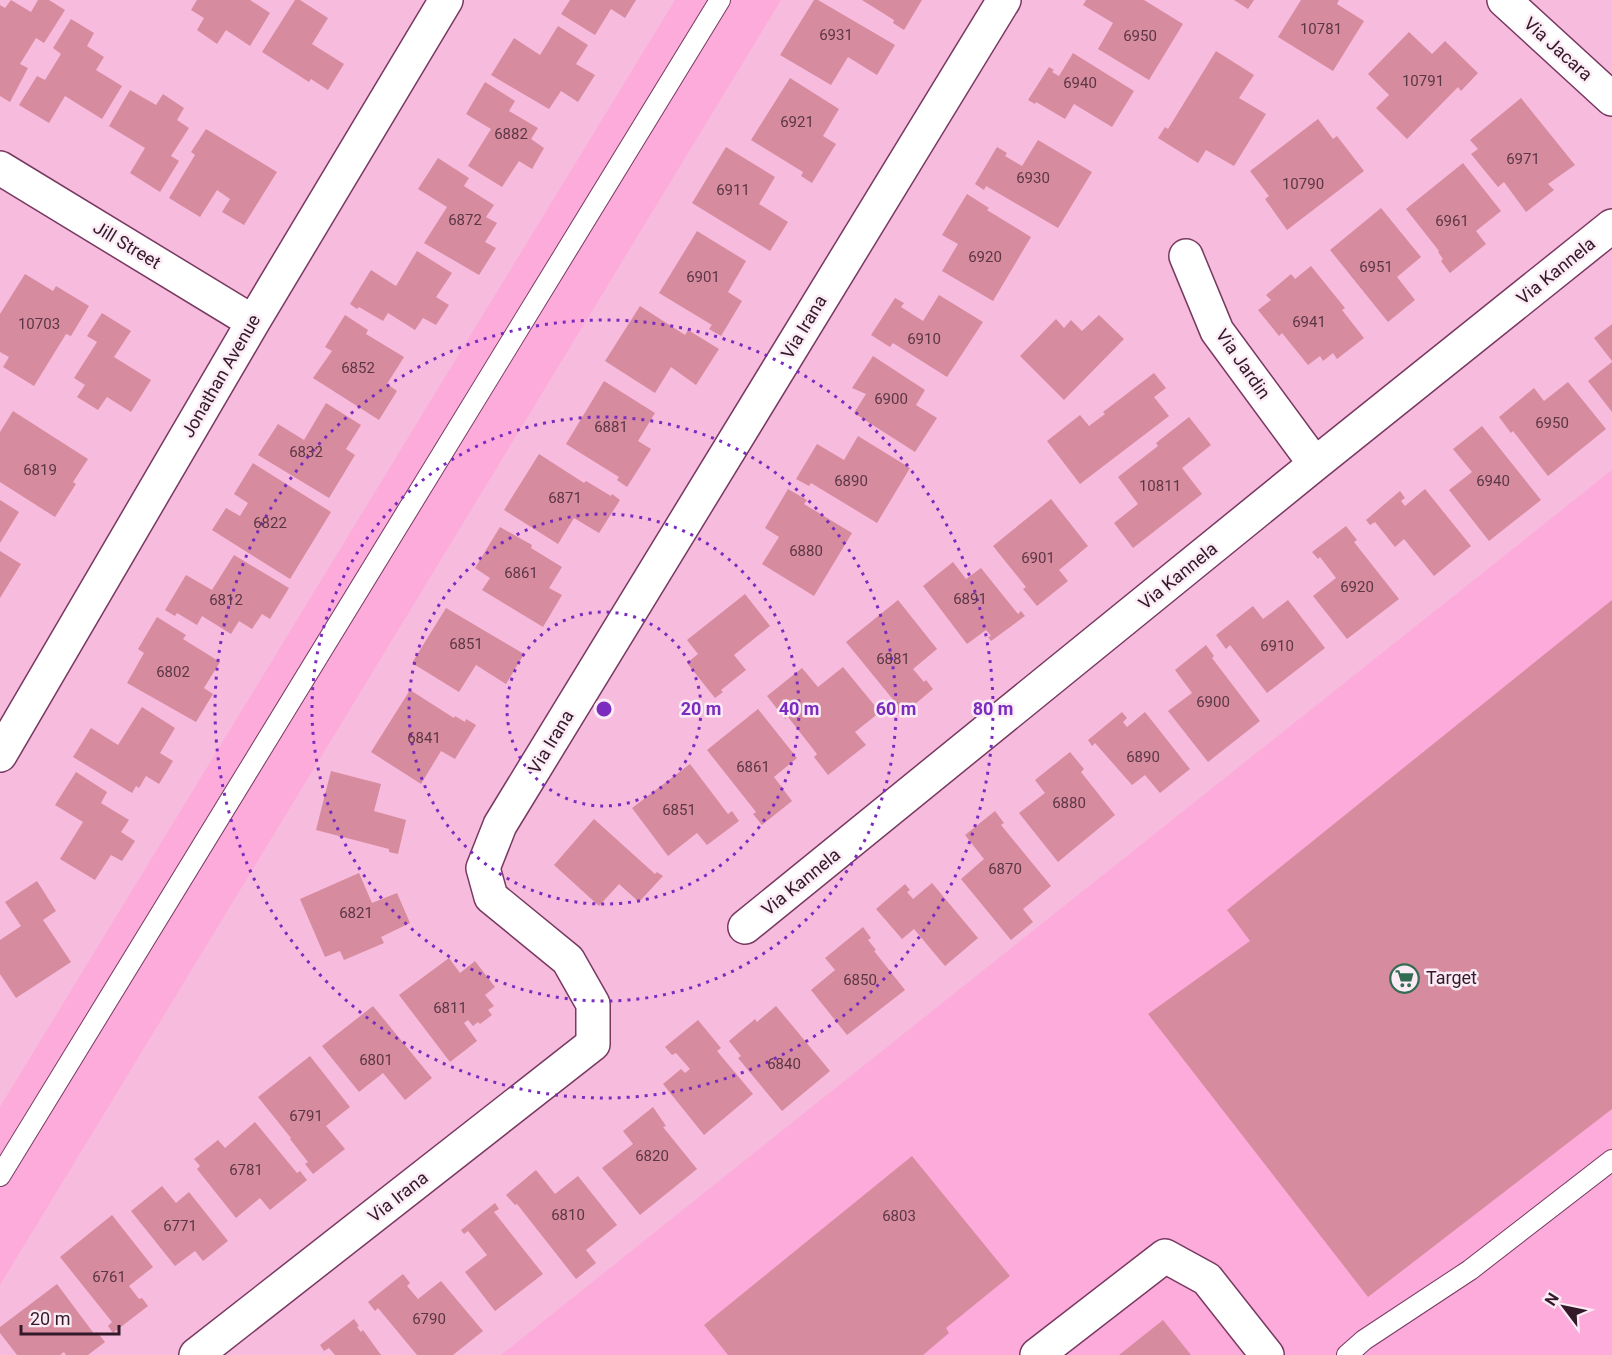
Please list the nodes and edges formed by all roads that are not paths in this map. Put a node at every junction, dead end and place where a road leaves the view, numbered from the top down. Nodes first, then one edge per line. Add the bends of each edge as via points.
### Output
1 (720, 0) edge
2 (1004, 0) edge
3 (1504, 0) edge
4 (442, 1) edge
5 (1612, 99) edge
6 (0, 168) edge
7 (1612, 226) edge
8 (1186, 256) dead end
9 (253, 322) junction
10 (1315, 464) junction
11 (0, 754) edge
12 (746, 927) dead end
13 (1612, 1160) edge
14 (0, 1176) edge
15 (196, 1355) edge
16 (1037, 1355) edge
17 (1267, 1355) edge
18 (1347, 1355) edge

1 - 14 lane
2 - 15 street, Via Irana via 500,825 483,868 491,897 568,960 593,1004 593,1044
3 - 5 street, Via Jacara
4 - 9 street, Jonathan Avenue
6 - 9 street, Jill Street
7 - 10 street, Via Kannela
8 - 10 street, Via Jardin via 1217,331
9 - 11 street, Jonathan Avenue
10 - 12 street, Via Kannela
13 - 18 lane via 1470,1270
16 - 17 street via 1165,1256 1207,1279

